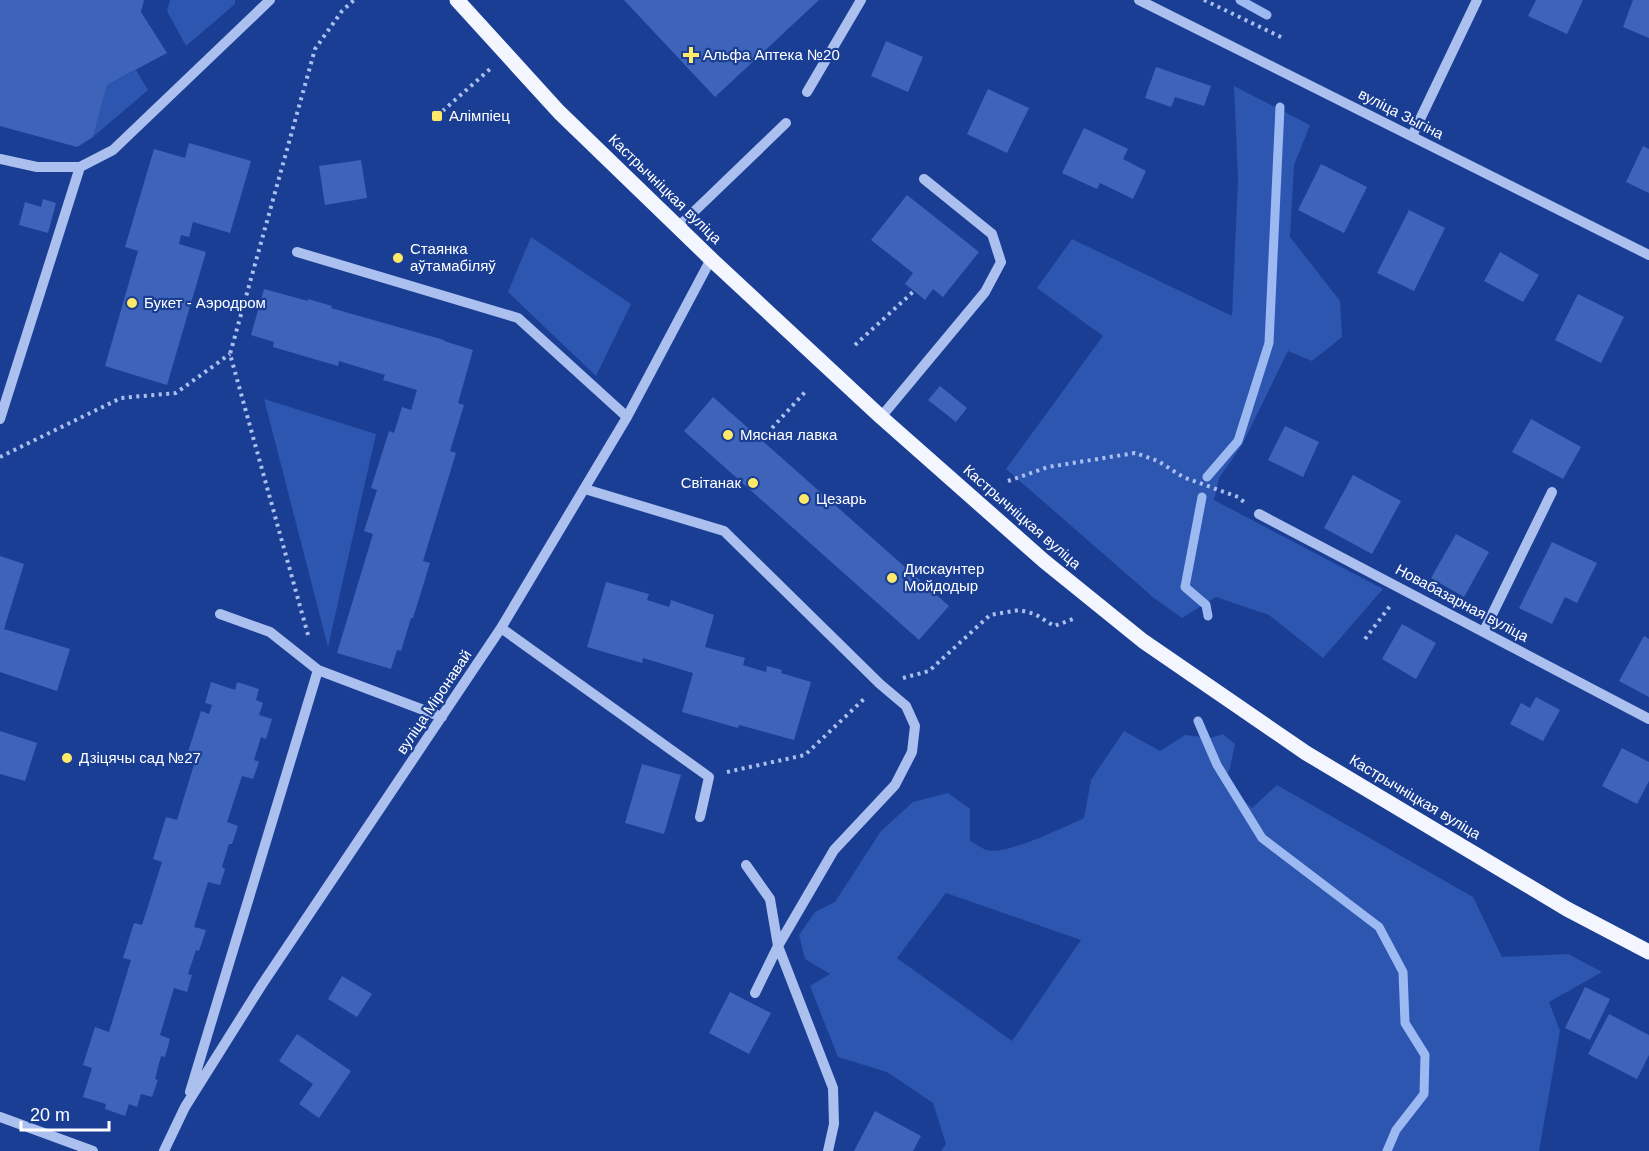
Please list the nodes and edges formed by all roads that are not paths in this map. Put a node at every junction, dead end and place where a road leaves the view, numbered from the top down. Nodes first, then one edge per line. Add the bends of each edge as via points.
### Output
1 (270, 0) edge
2 (457, 0) edge
3 (861, 0) edge
4 (1139, 0) edge
5 (1477, 0) edge
6 (807, 92) dead end
7 (786, 123) dead end
8 (1412, 136) junction
9 (0, 159) edge
10 (80, 167) junction
11 (924, 179) dead end
12 (678, 227) junction
13 (297, 252) dead end
14 (1649, 255) edge
15 (711, 259) junction
16 (627, 417) junction
17 (881, 417) junction
18 (0, 419) edge
19 (585, 489) junction
20 (1552, 492) dead end
21 (1259, 514) road end
22 (220, 614) dead end
23 (501, 628) junction
24 (1484, 631) junction
25 (318, 670) junction
26 (442, 717) junction
27 (1649, 719) edge
28 (700, 817) dead end
29 (746, 865) dead end
30 (778, 946) junction
31 (1649, 952) edge
32 (755, 993) dead end
33 (185, 1107) junction
34 (0, 1117) edge
35 (93, 1151) edge
36 (164, 1151) edge
37 (828, 1151) edge

1 - 10 street via 113,150
2 - 12 main road, Кастрычніцкая вуліца via 559,112
3 - 6 street
4 - 8 street, вуліца Зыгіна
5 - 8 street
7 - 12 street
8 - 14 street, вуліца Зыгіна
9 - 10 street via 37,167
10 - 18 street
11 - 17 street via 992,234 1001,262 985,292
12 - 15 main road, Кастрычніцкая вуліца
13 - 16 street via 518,318
15 - 16 street, вуліца Міронавай
15 - 17 main road, Кастрычніцкая вуліца
16 - 19 street, вуліца Міронавай
17 - 31 main road, Кастрычніцкая вуліца via 1044,561 1143,641 1306,753 1567,909
19 - 23 street, вуліца Міронавай
19 - 30 street via 724,531 906,706 915,726 912,752 895,785 834,850
20 - 24 street
21 - 24 street, Новабазарная вуліца
22 - 25 street via 270,632
23 - 26 street, вуліца Міронавай
23 - 28 street via 709,777
24 - 27 street, Новабазарная вуліца
25 - 26 street
25 - 33 street
26 - 33 street, вуліца Міронавай via 261,986
29 - 30 street via 770,899
30 - 32 street
30 - 37 street via 833,1088 834,1124
33 - 36 street, вуліца Міронавай
34 - 35 street

